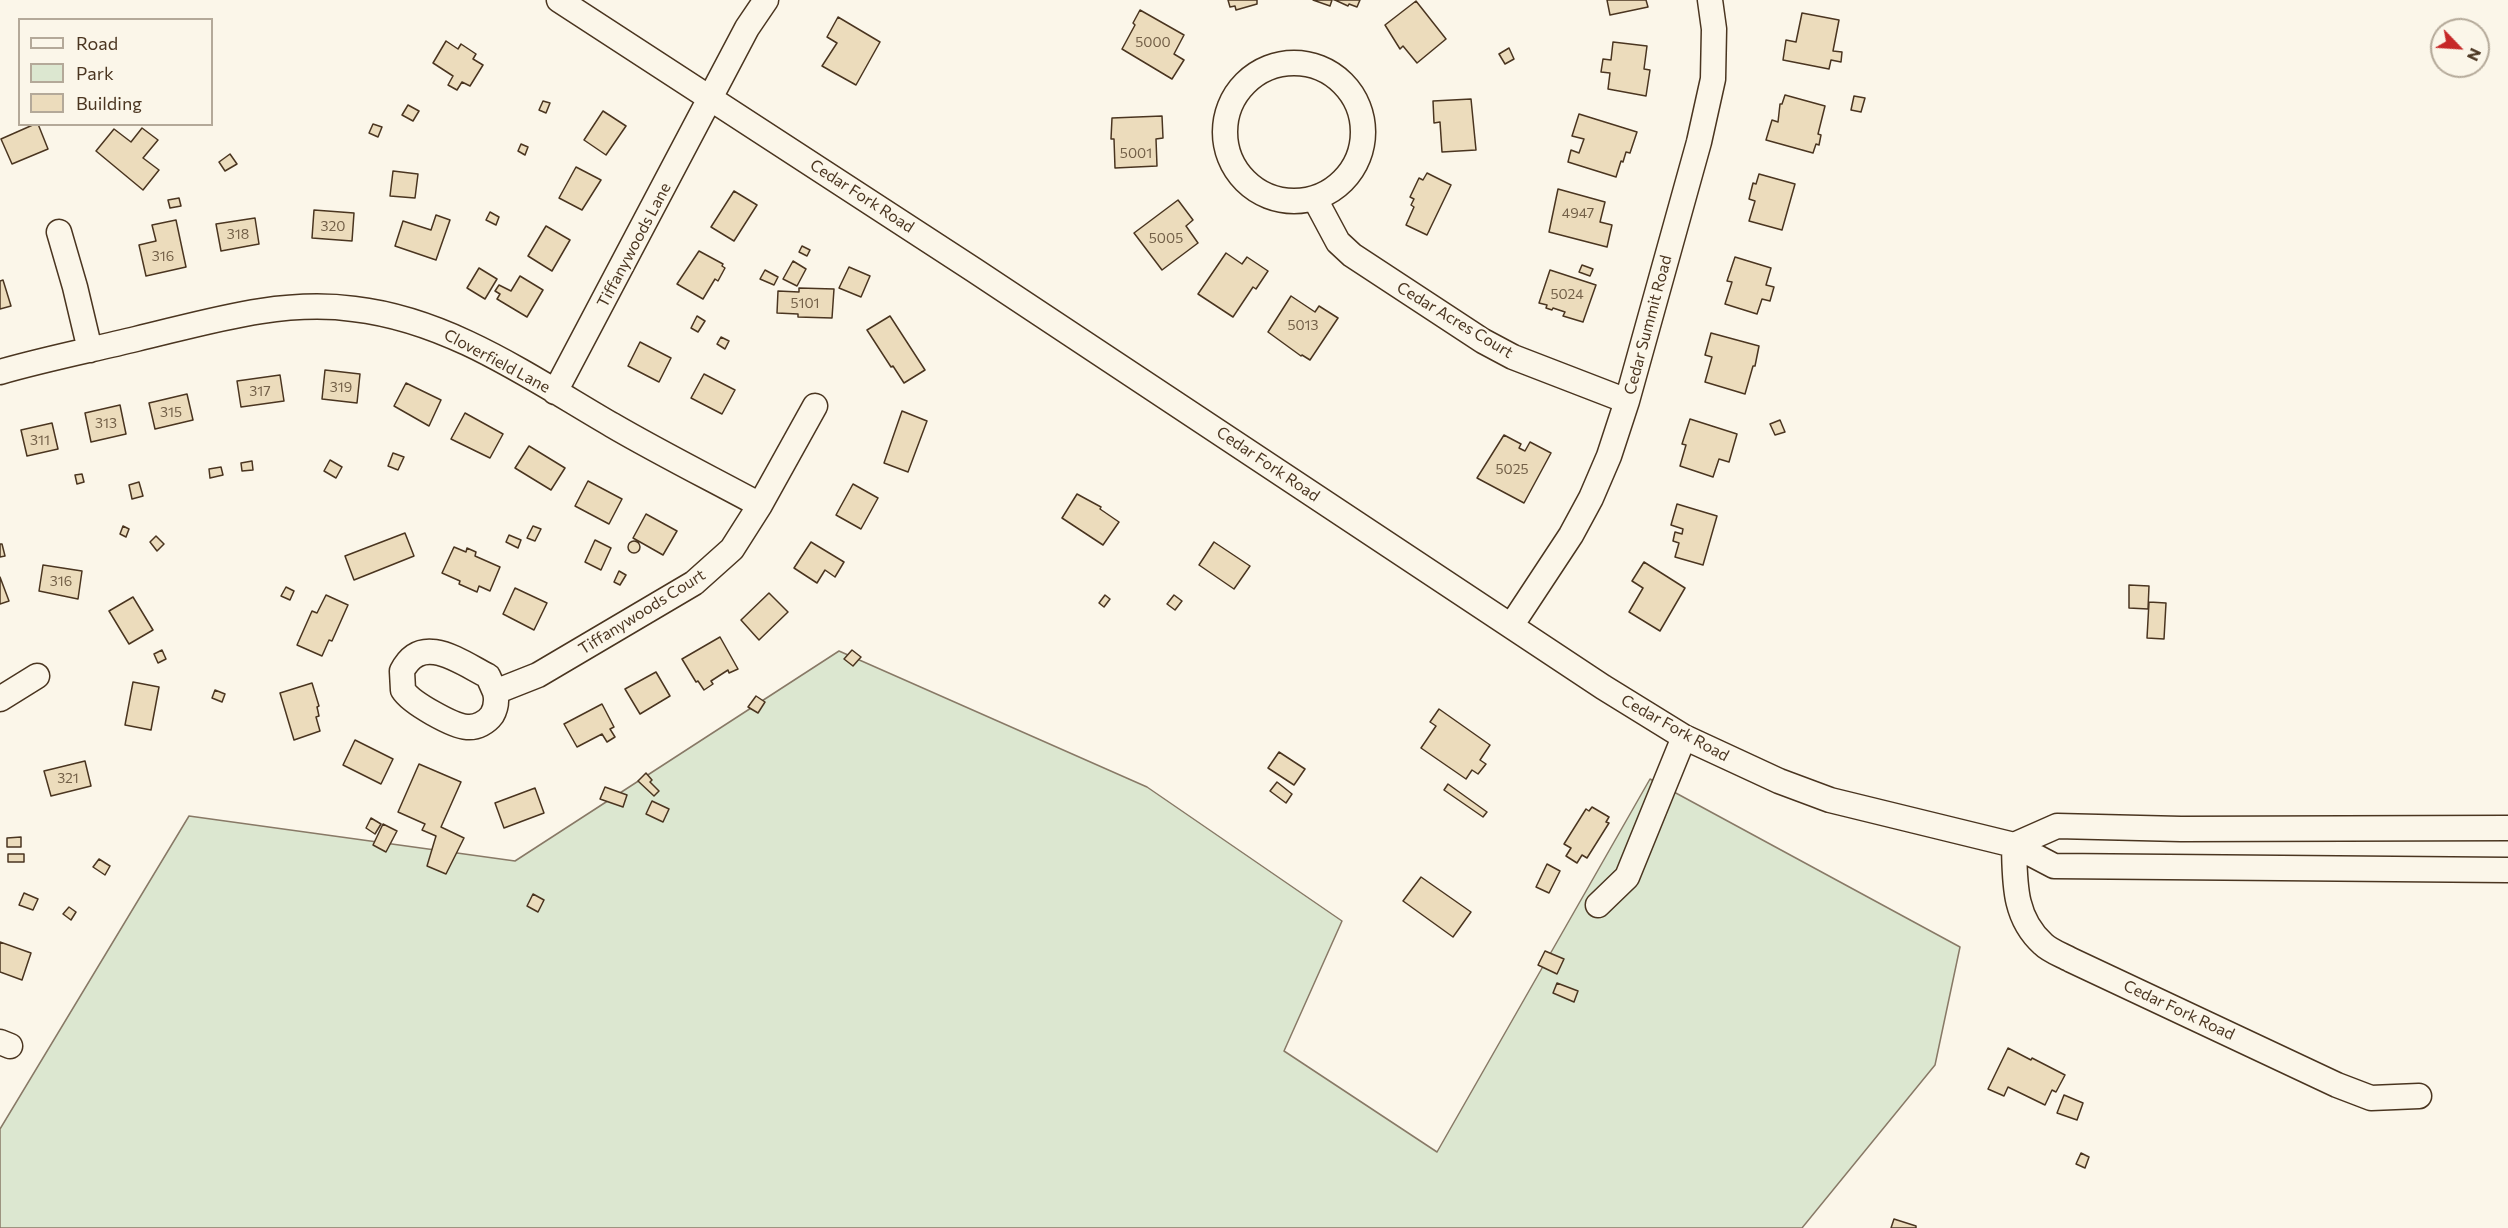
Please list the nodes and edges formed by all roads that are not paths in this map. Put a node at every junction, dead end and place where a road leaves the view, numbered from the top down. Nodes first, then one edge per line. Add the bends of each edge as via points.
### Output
1 (559, 0) edge
2 (766, 0) edge
3 (1710, 0) edge
4 (712, 99) junction
5 (1315, 199) junction
6 (59, 232) dead end
7 (90, 350) junction
8 (0, 372) edge
9 (555, 392) junction
10 (1627, 401) junction
11 (815, 406) dead end
12 (760, 505) junction
13 (1511, 626) junction
14 (37, 676) dead end
15 (495, 692) dead end
16 (0, 699) edge
17 (1684, 737) junction
18 (2508, 828) edge
19 (2014, 845) junction
20 (2508, 870) edge
21 (1598, 905) dead end
22 (2419, 1096) dead end

1 - 4 street, Cedar Fork Road
2 - 4 street, Tiffanywoods Lane via 747,28
3 - 10 street, Cedar Summit Road via 1713,79
4 - 9 street, Tiffanywoods Lane
4 - 13 street, Cedar Fork Road
5 - 5 street via 1342,182 1359,156 1363,126 1360,110 1344,84 1332,74 1318,67 1287,63 1272,66 1245,82 1235,94 1225,123 1227,154 1244,181 1262,194 1285,201
5 - 10 street, Cedar Acres Court via 1338,242 1352,255 1457,325 1513,357
6 - 7 street
7 - 8 street, Cloverfield Lane
7 - 9 street, Cloverfield Lane via 249,312 317,306 355,309 433,328 473,345
9 - 12 street, Cloverfield Lane
10 - 13 street, Cedar Summit Road via 1591,498
11 - 12 street, Tiffanywoods Court
12 - 15 street, Tiffanywoods Court via 732,549 694,583 538,675
13 - 17 street, Cedar Fork Road
14 - 16 street
17 - 19 street, Cedar Fork Road via 1830,800
17 - 21 street via 1627,877
18 - 19 street via 2057,826
19 - 20 street, Cedar Fork Road via 2054,866
19 - 22 street, Cedar Fork Road via 2018,904 2025,923 2043,945 2337,1085 2371,1098

